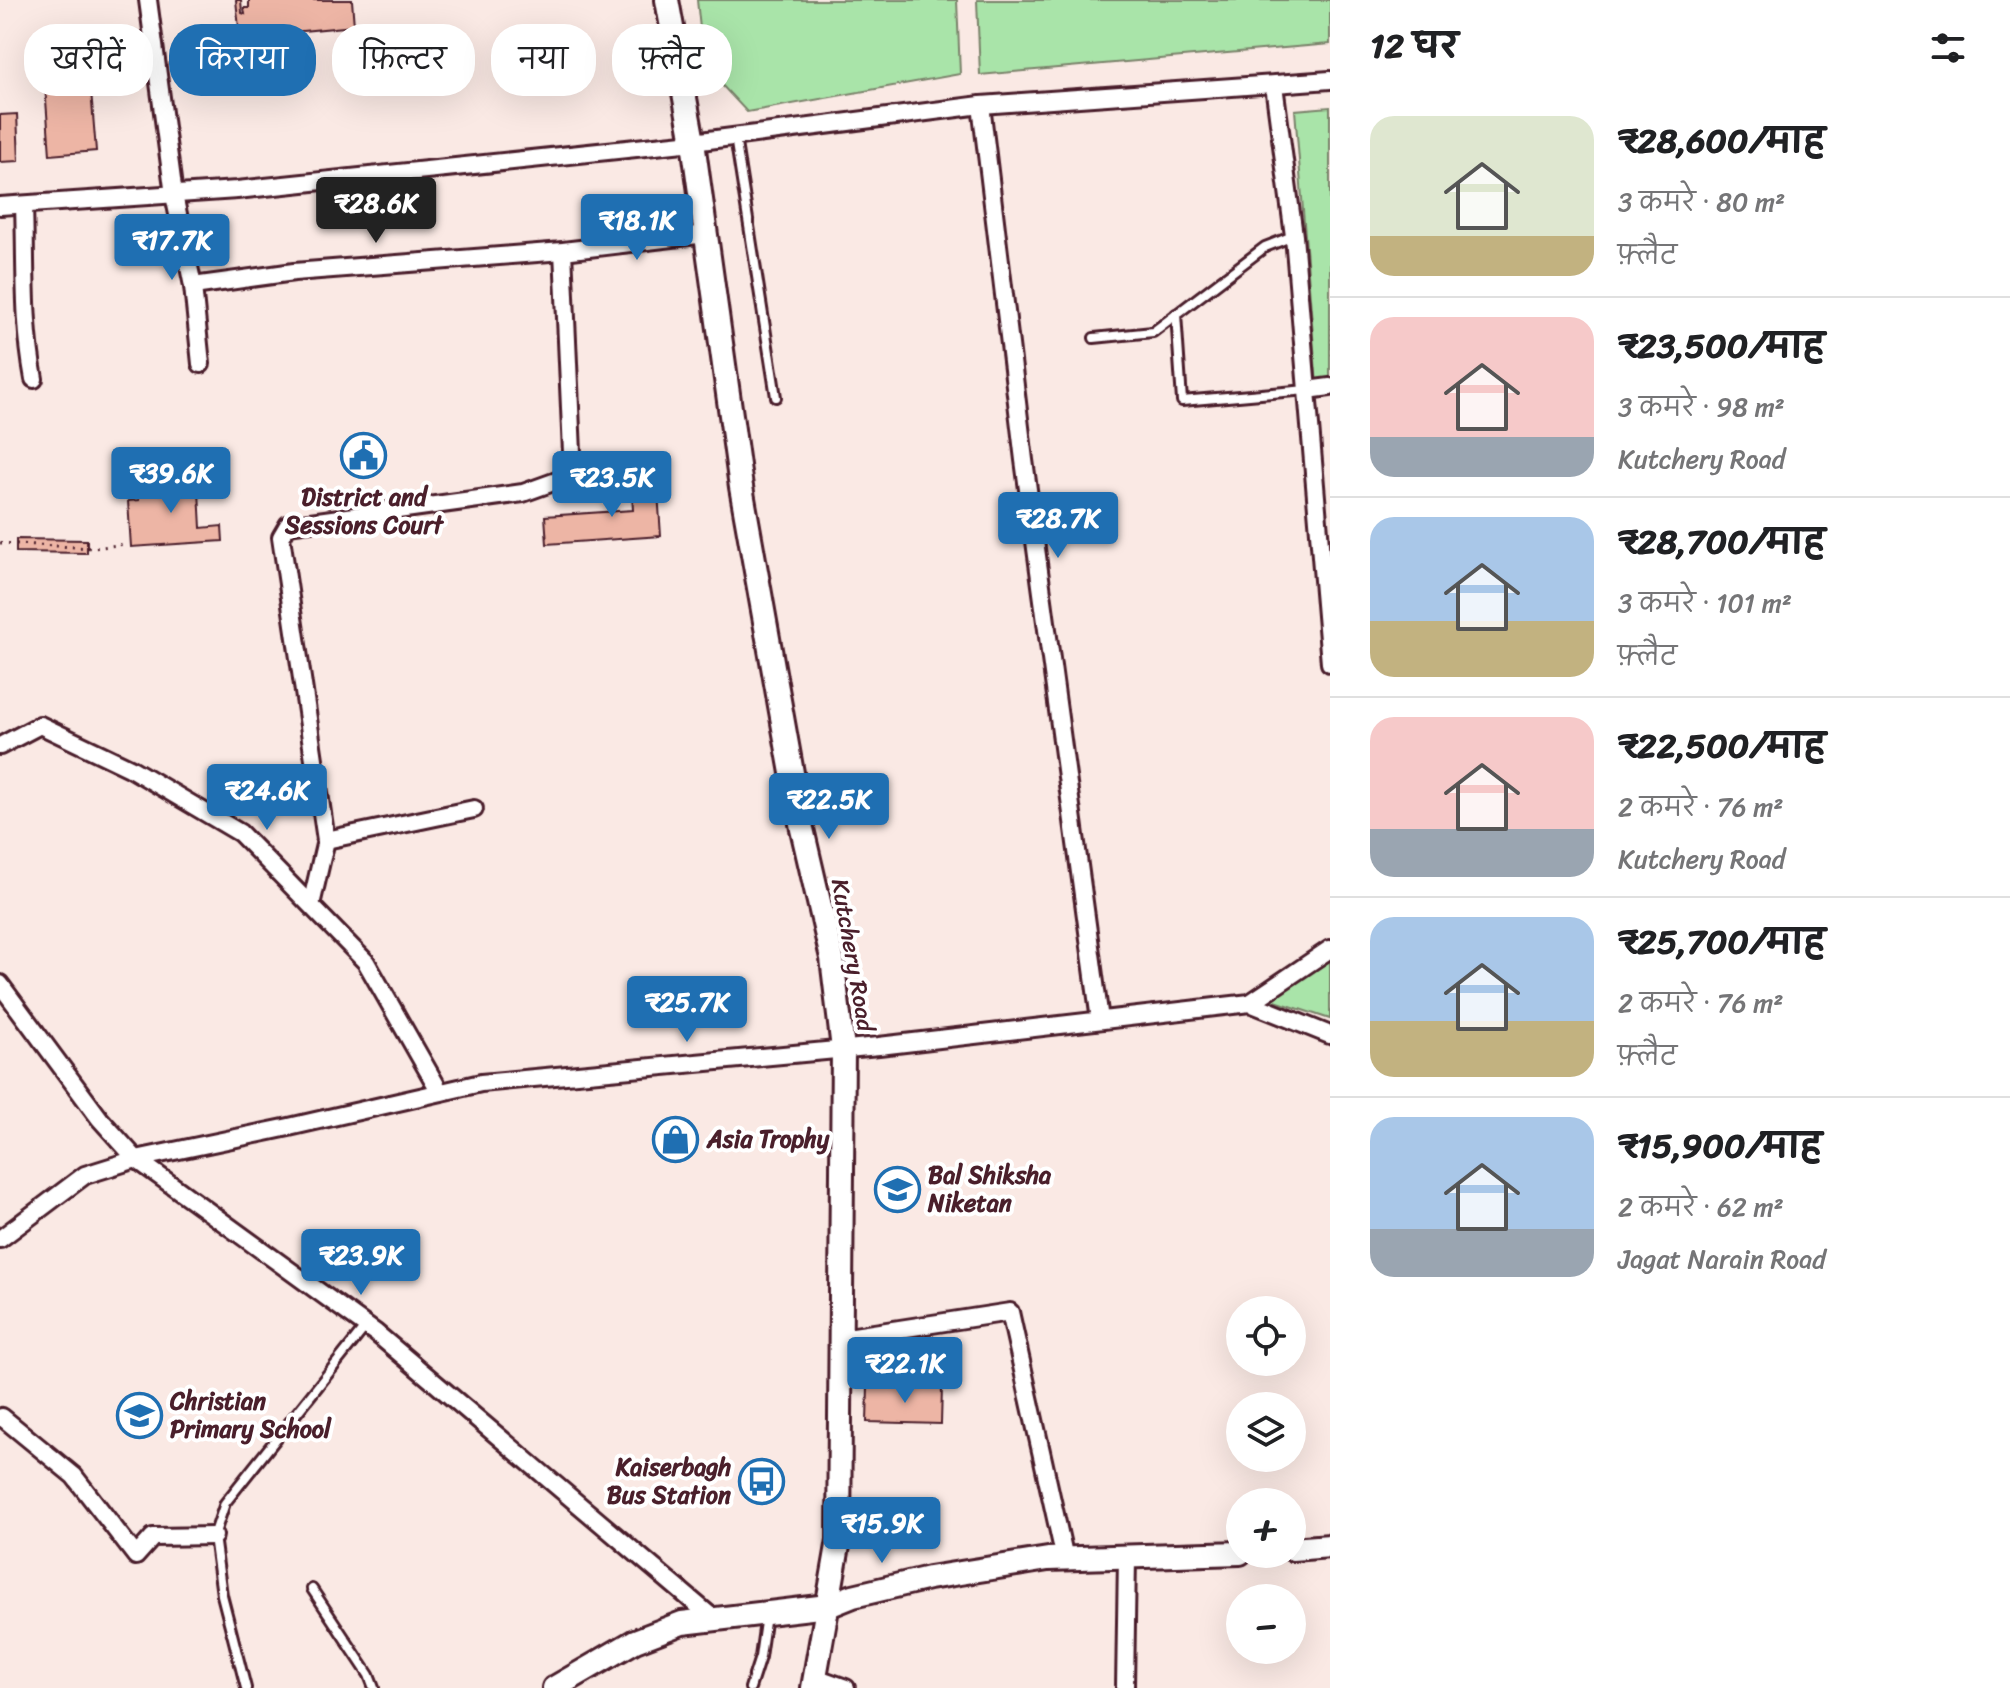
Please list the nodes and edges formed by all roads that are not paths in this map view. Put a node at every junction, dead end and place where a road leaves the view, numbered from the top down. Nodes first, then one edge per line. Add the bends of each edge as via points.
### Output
1 (148, 0) edge
2 (667, 0) edge
3 (1330, 80) edge
4 (1274, 85) junction
5 (981, 105) junction
6 (735, 136) junction
7 (693, 142) junction
8 (174, 195) junction
9 (24, 205) junction
10 (0, 206) edge
11 (706, 234) junction
12 (1294, 236) junction
13 (563, 251) junction
14 (193, 286) junction
15 (1176, 314) junction
16 (1094, 338) dead end
17 (201, 364) dead end
18 (34, 379) dead end
19 (1330, 387) edge
20 (1307, 390) junction
21 (776, 397) dead end
22 (1330, 663) edge
23 (0, 746) edge
24 (474, 809) dead end
25 (326, 840) junction
26 (311, 905) junction
27 (1330, 949) edge
28 (0, 984) edge
29 (1250, 1003) junction
30 (1100, 1020) junction
31 (1330, 1035) edge
32 (843, 1049) junction
33 (440, 1092) junction
34 (136, 1159) junction
35 (0, 1239) edge
36 (366, 1326) junction
37 (841, 1338) junction
38 (0, 1418) edge
39 (214, 1536) junction
40 (1330, 1546) edge
41 (1306, 1548) edge
42 (1226, 1553) edge
43 (1127, 1557) junction
44 (1065, 1559) junction
45 (312, 1589) dead end
46 (828, 1606) junction
47 (766, 1613) junction
48 (714, 1619) junction
49 (814, 1682) edge
50 (246, 1688) edge
51 (374, 1688) edge
52 (554, 1688) edge
53 (750, 1688) edge
54 (846, 1688) edge
55 (1125, 1688) edge

1 - 8 street
2 - 7 street, Kutchery Road
3 - 4 street
4 - 5 street
4 - 12 street
5 - 6 street
5 - 30 street
6 - 7 street
6 - 21 lane
7 - 8 street
7 - 11 street, Kutchery Road
8 - 9 street
8 - 14 street
9 - 10 street
9 - 18 street via 25,307
11 - 13 street
11 - 32 street, Kutchery Road via 741,487 802,829 832,958
12 - 15 lane via 1265,247
12 - 20 street
13 - 14 street via 294,272
13 - 25 street via 573,475 523,493 288,525 281,537
14 - 17 street
15 - 16 lane via 1153,332
15 - 20 lane via 1182,401
19 - 20 street
20 - 22 street
23 - 26 street via 40,725 130,768 240,833
24 - 25 street
25 - 26 street
26 - 33 street via 366,962
27 - 29 street
28 - 34 street
29 - 30 street
29 - 31 street
30 - 32 street
32 - 33 street via 481,1083
32 - 37 street, Kutchery Road
33 - 34 street
34 - 35 street via 85,1175
34 - 36 street
36 - 39 lane via 225,1503
36 - 48 street
37 - 44 street via 1010,1312
37 - 46 street, Kutchery Road via 839,1540
38 - 39 street via 74,1476 136,1556 153,1537
39 - 50 lane via 222,1595
40 - 41 street
42 - 43 street
43 - 44 street
43 - 55 street
44 - 46 street via 929,1578
45 - 51 lane
46 - 47 street
46 - 49 street, Kutchery Road
47 - 48 street
47 - 53 lane
48 - 52 street via 682,1623 635,1641
49 - 54 street

